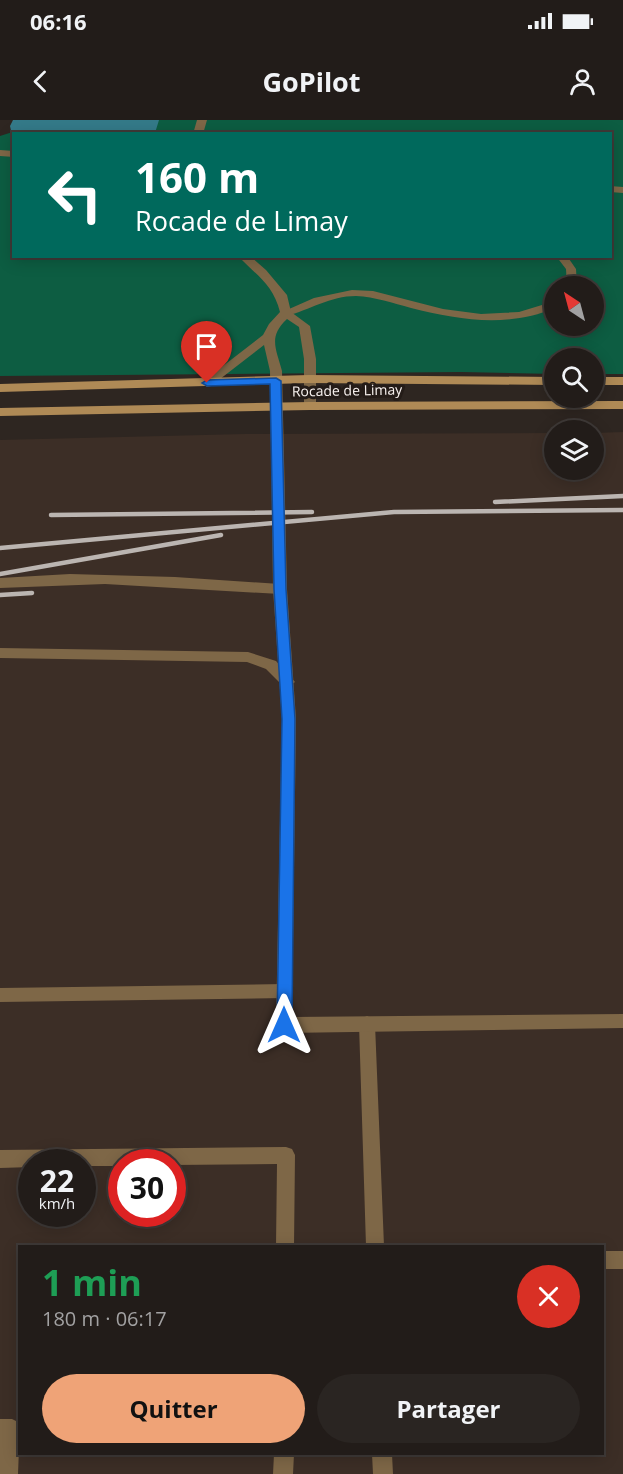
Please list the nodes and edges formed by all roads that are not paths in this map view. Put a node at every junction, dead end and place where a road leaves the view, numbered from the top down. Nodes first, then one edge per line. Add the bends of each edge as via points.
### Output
1 (248, 258) edge
2 (563, 258) edge
3 (571, 276) edge
4 (544, 310) edge
5 (286, 313) junction
6 (268, 337) junction
7 (309, 379) junction
8 (276, 381) junction
9 (544, 381) edge
10 (604, 381) edge
11 (623, 381) edge
12 (207, 383) junction
13 (0, 388) edge
14 (310, 405) junction
15 (623, 405) edge
16 (277, 406) junction
17 (0, 412) edge
18 (0, 583) edge
19 (280, 589) junction
20 (0, 653) edge
21 (288, 682) junction
22 (285, 991) junction
23 (0, 995) edge
24 (623, 1021) edge
25 (367, 1024) junction
26 (0, 1159) edge
27 (285, 1245) edge
28 (375, 1245) edge
29 (604, 1260) edge
30 (623, 1260) edge
31 (0, 1429) edge
32 (284, 1455) edge
33 (382, 1455) edge
34 (8, 1474) edge
35 (283, 1474) edge
36 (383, 1474) edge

1 - 5 street via 281,295
2 - 3 street
4 - 5 street via 517,317 487,318 438,312 354,292 329,295
5 - 6 street
5 - 7 street via 304,326
6 - 8 street
6 - 12 street
7 - 8 main road, Rocade de Limay
7 - 9 main road, Rocade de Limay
7 - 14 street
8 - 12 main road, Rocade de Limay
8 - 16 street
10 - 11 main road
12 - 13 main road, Rocade de Limay
14 - 15 main road, Rocade de Limay
14 - 16 main road, Rocade de Limay
16 - 17 main road, Rocade de Limay
16 - 19 street
18 - 19 street via 41,579 187,582
19 - 21 street
20 - 21 street via 248,657 271,665
21 - 22 street
22 - 23 street
22 - 25 street via 284,1025
24 - 25 street
25 - 28 street
26 - 27 street via 286,1155
29 - 30 street
31 - 34 street via 12,1429
32 - 35 street
33 - 36 street

